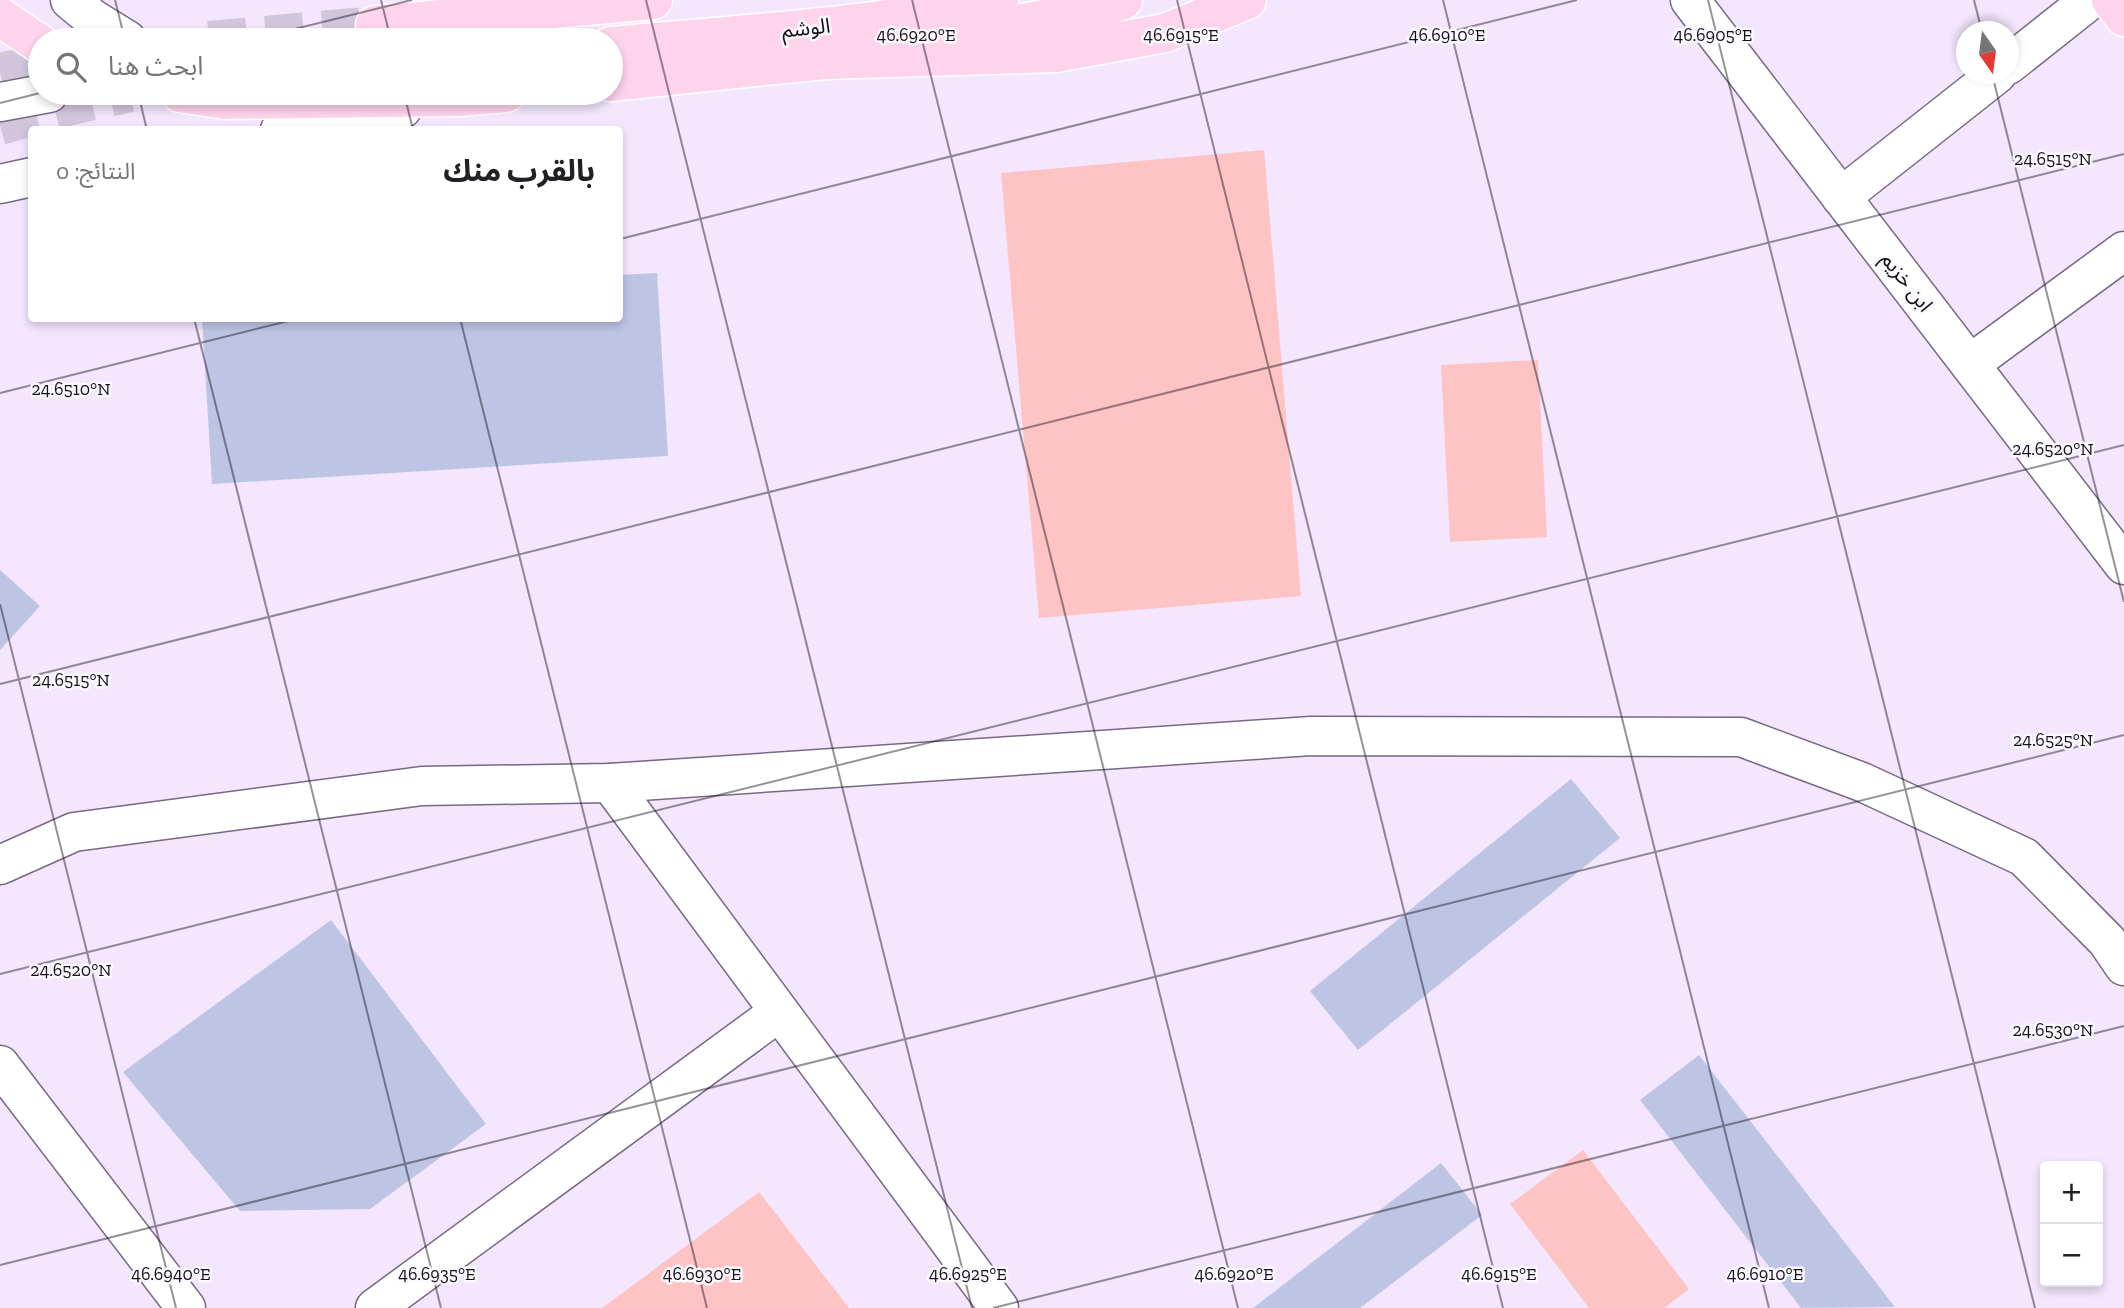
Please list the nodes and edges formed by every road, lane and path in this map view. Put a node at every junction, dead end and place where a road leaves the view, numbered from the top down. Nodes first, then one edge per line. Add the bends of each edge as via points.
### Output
1 (70, 0) edge
2 (653, 0) edge
3 (999, 0) edge
4 (1123, 0) edge
5 (1247, 0) edge
6 (1690, 0) edge
7 (2090, 0) edge
8 (2111, 0) edge
9 (0, 17) edge
10 (2124, 17) edge
11 (375, 25) tunnel mouth
12 (108, 28) edge
13 (28, 36) edge
14 (623, 45) edge
15 (2019, 56) edge
16 (825, 60) junction
17 (623, 81) edge
18 (1984, 84) edge
19 (28, 97) edge
20 (0, 102) edge
21 (427, 105) edge
22 (304, 126) edge
23 (28, 178) edge
24 (0, 184) edge
25 (1841, 197) junction
26 (2124, 251) edge
27 (1969, 363) junction
28 (2124, 565) edge
29 (610, 783) junction
30 (0, 865) edge
31 (2124, 966) edge
32 (779, 1012) junction
33 (0, 1065) edge
34 (186, 1308) edge
35 (375, 1308) edge
36 (999, 1308) edge

1 - 12 street
2 - 11 main road
3 - 14 main road, الوشم via 844,24
4 - 16 main road via 1103,8
5 - 16 main road via 1165,33 1056,53
6 - 25 street, ابن خزيم
7 - 15 street
8 - 10 main road
9 - 13 main road
16 - 17 main road
18 - 25 street
19 - 20 street
21 - 22 street
23 - 24 street
25 - 27 street, ابن خزيم
26 - 27 street
27 - 28 street, ابن خزيم
29 - 30 street via 422,786 74,832
29 - 31 street via 1311,736 1741,737 1863,782 2024,858 2107,941
29 - 32 street
32 - 35 street
32 - 36 street
33 - 34 street

